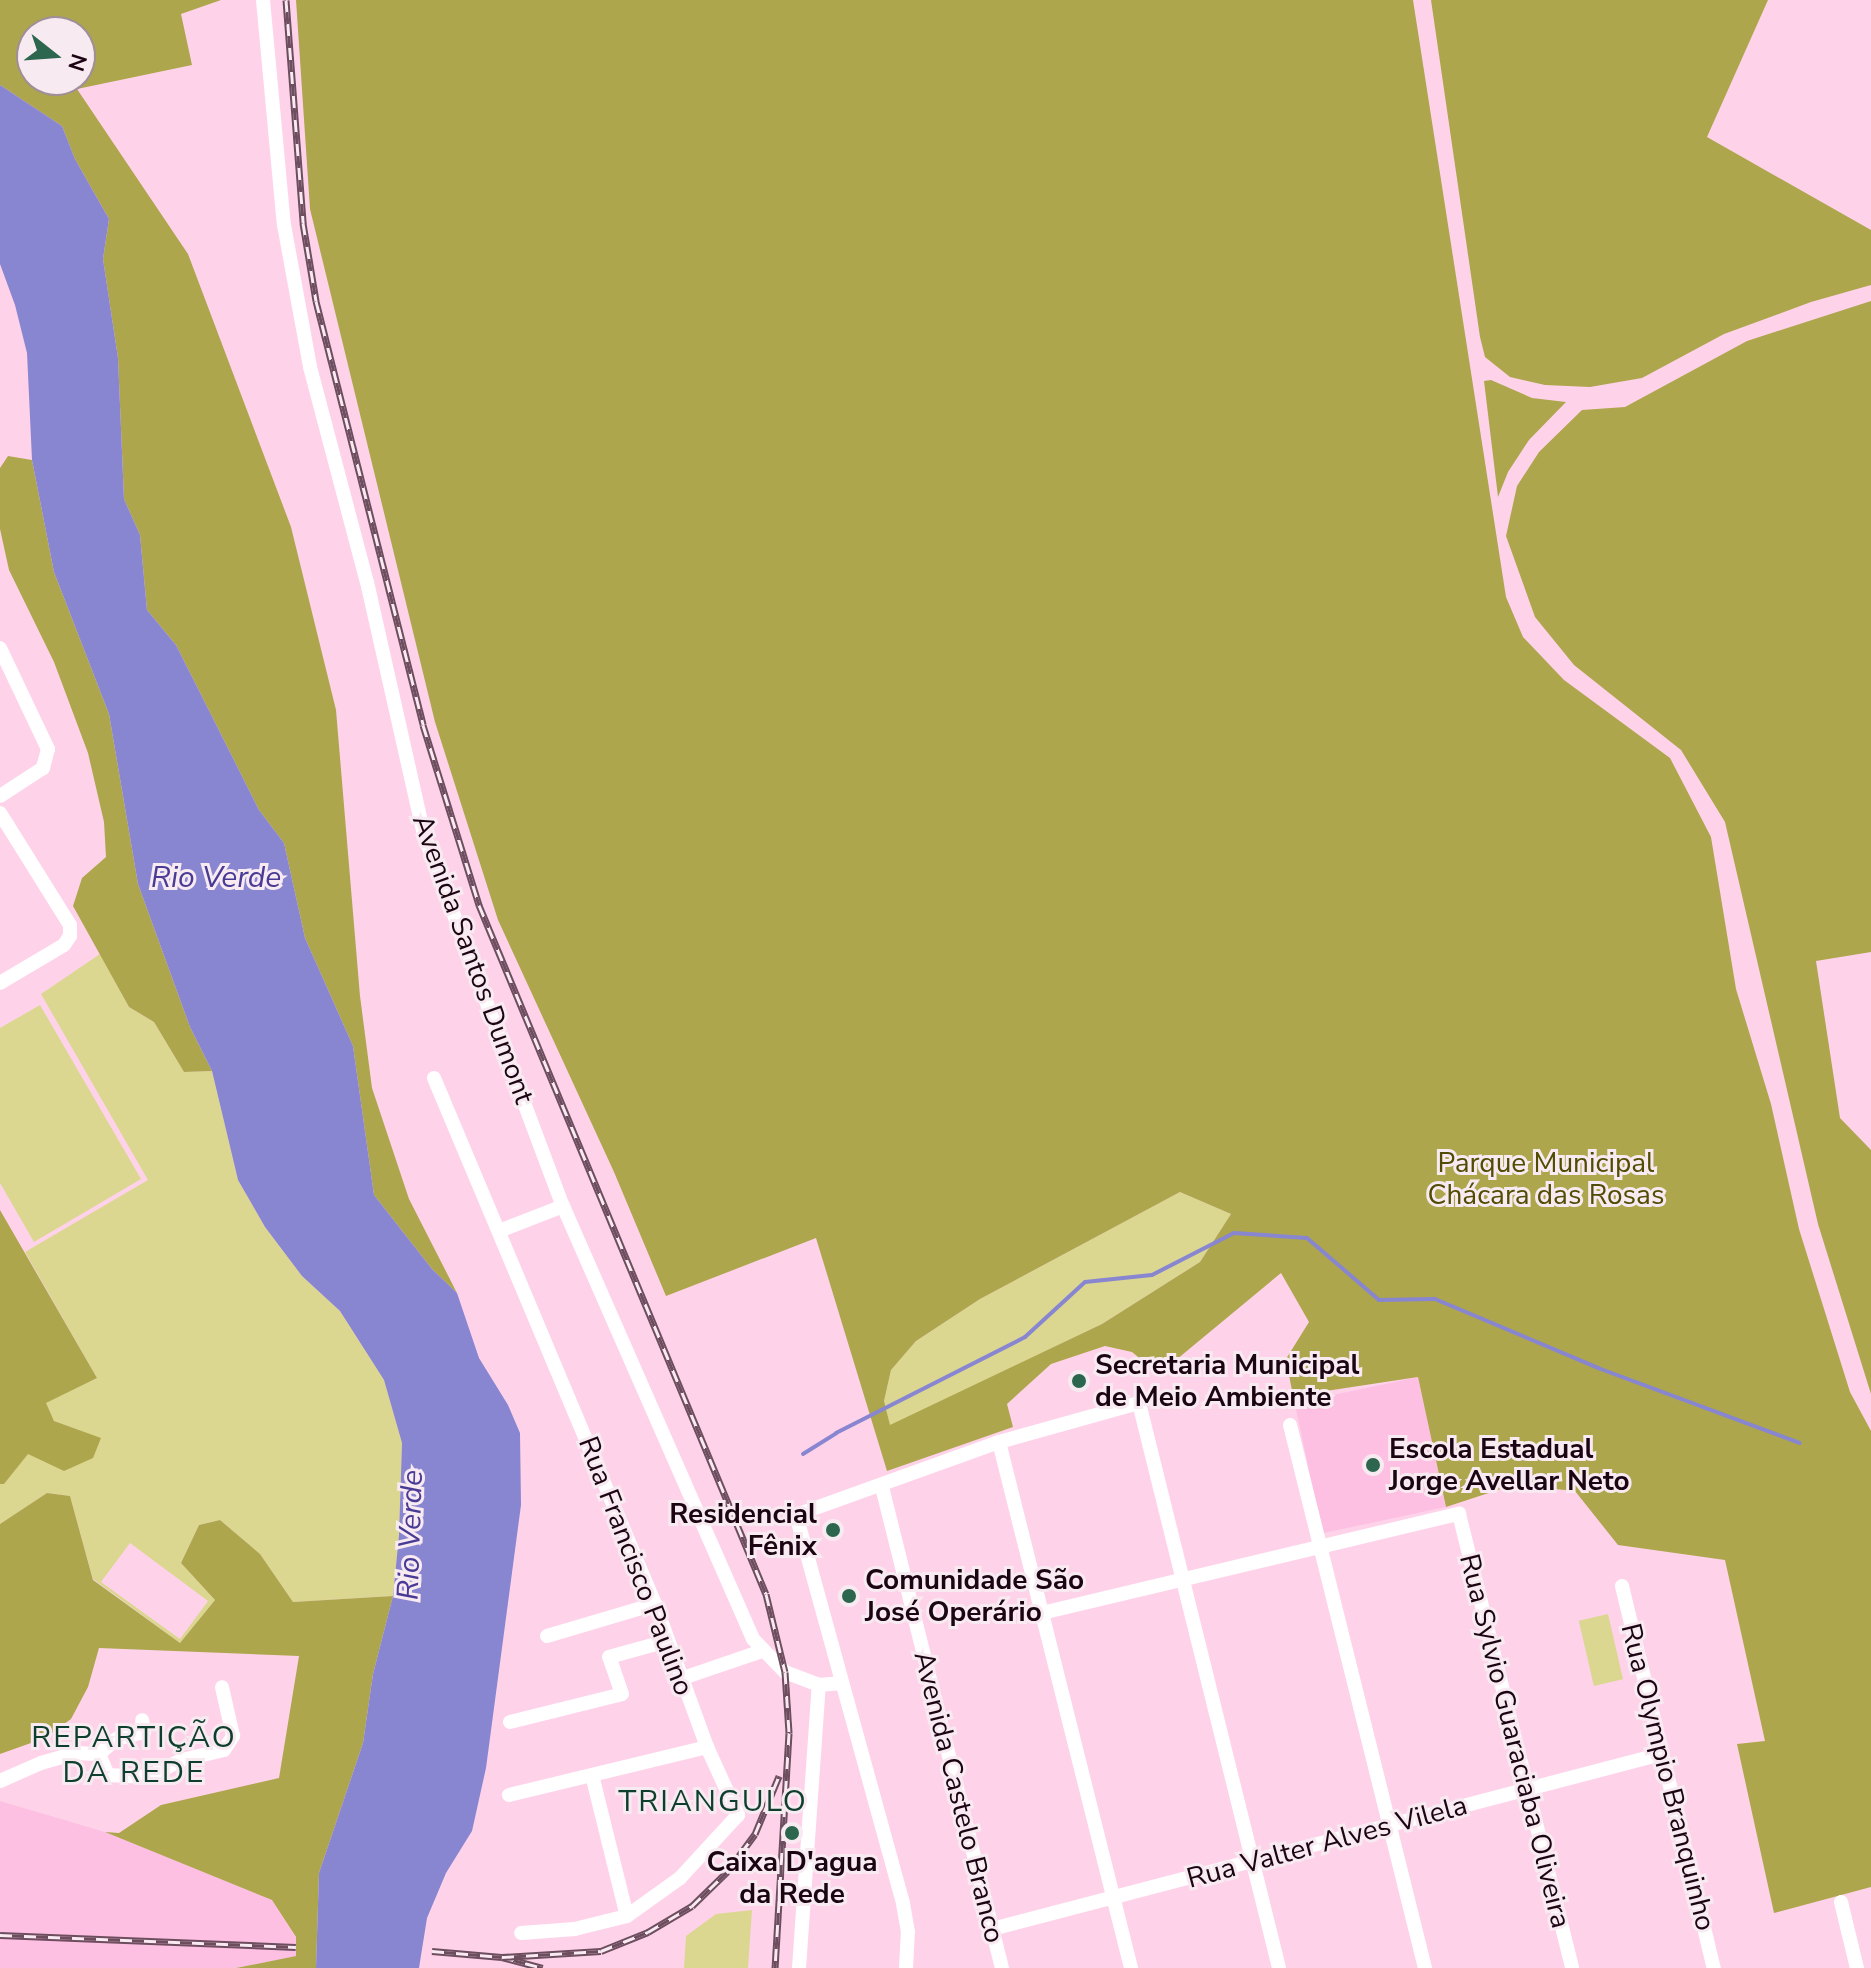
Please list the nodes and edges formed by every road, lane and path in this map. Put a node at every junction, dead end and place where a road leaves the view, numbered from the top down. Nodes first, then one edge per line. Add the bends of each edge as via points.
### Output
1 (263, 0) edge
2 (0, 648) edge
3 (0, 796) edge
4 (0, 813) edge
5 (0, 983) edge
6 (434, 1078) dead end
7 (563, 1206) junction
8 (499, 1231) junction
9 (1290, 1425) dead end
10 (999, 1442) junction
11 (882, 1487) junction
12 (1318, 1547) junction
13 (1182, 1580) junction
14 (1622, 1586) dead end
15 (655, 1604) junction
16 (1042, 1613) junction
17 (547, 1636) dead end
18 (667, 1641) junction
19 (762, 1651) junction
20 (680, 1679) junction
21 (842, 1683) junction
22 (819, 1685) junction
23 (222, 1687) dead end
24 (142, 1720) dead end
25 (510, 1722) dead end
26 (707, 1747) junction
27 (99, 1754) junction
28 (1662, 1754) junction
29 (592, 1775) junction
30 (0, 1781) edge
31 (1527, 1790) junction
32 (509, 1795) dead end
33 (1389, 1826) junction
34 (1252, 1862) junction
35 (1113, 1898) junction
36 (1841, 1902) dead end
37 (627, 1916) junction
38 (992, 1929) junction
39 (521, 1933) dead end
40 (799, 1968) edge
41 (906, 1968) edge
42 (1002, 1968) edge
43 (1131, 1968) edge
44 (1279, 1968) edge
45 (1425, 1968) edge
46 (1572, 1968) edge
47 (1714, 1968) edge
48 (1857, 1968) edge

1 - 7 street, Avenida Santos Dumont via 284,225 310,367 367,582 424,835
2 - 3 street via 48,749 43,768
4 - 5 street via 70,925 64,945
6 - 8 street, Rua Francisco Paulino
7 - 8 street
7 - 19 street, Avenida Santos Dumont
8 - 15 street, Rua Francisco Paulino
9 - 12 street
10 - 11 street
10 - 13 street via 1139,1403
10 - 16 street
11 - 21 street via 796,1515
11 - 38 street, Avenida Castelo Branco
12 - 13 street
12 - 31 street, Rua Sylvio Guaraciaba Oliveira via 1459,1514
12 - 33 street
13 - 16 street
13 - 34 street
14 - 28 street, Rua Olympio Branquinho
15 - 17 street
15 - 18 street, Rua Francisco Paulino
16 - 35 street
18 - 20 street, Rua Francisco Paulino
18 - 25 street via 609,1657 622,1694
19 - 20 street
19 - 22 street, Avenida Santos Dumont via 785,1672
20 - 26 street, Rua Francisco Paulino
21 - 22 street, Avenida Santos Dumont
21 - 41 street via 903,1903
22 - 40 street
23 - 27 street via 233,1736 224,1750 182,1760 148,1777 108,1775
24 - 27 street via 144,1732 116,1739
26 - 29 street
26 - 37 street, Rua Francisco Paulino via 738,1815 680,1878
27 - 30 street via 77,1753
28 - 31 street, Rua Valter Alves Vilela
28 - 47 street, Rua Olympio Branquinho
29 - 32 street
29 - 37 street
31 - 33 street, Rua Valter Alves Vilela
31 - 46 street, Rua Sylvio Guaraciaba Oliveira
33 - 34 street, Rua Valter Alves Vilela
33 - 45 street
34 - 35 street, Rua Valter Alves Vilela
34 - 44 street
35 - 38 street, Rua Valter Alves Vilela
35 - 43 street
36 - 48 street
37 - 39 street, Rua Francisco Paulino via 575,1929
38 - 42 street, Avenida Castelo Branco

